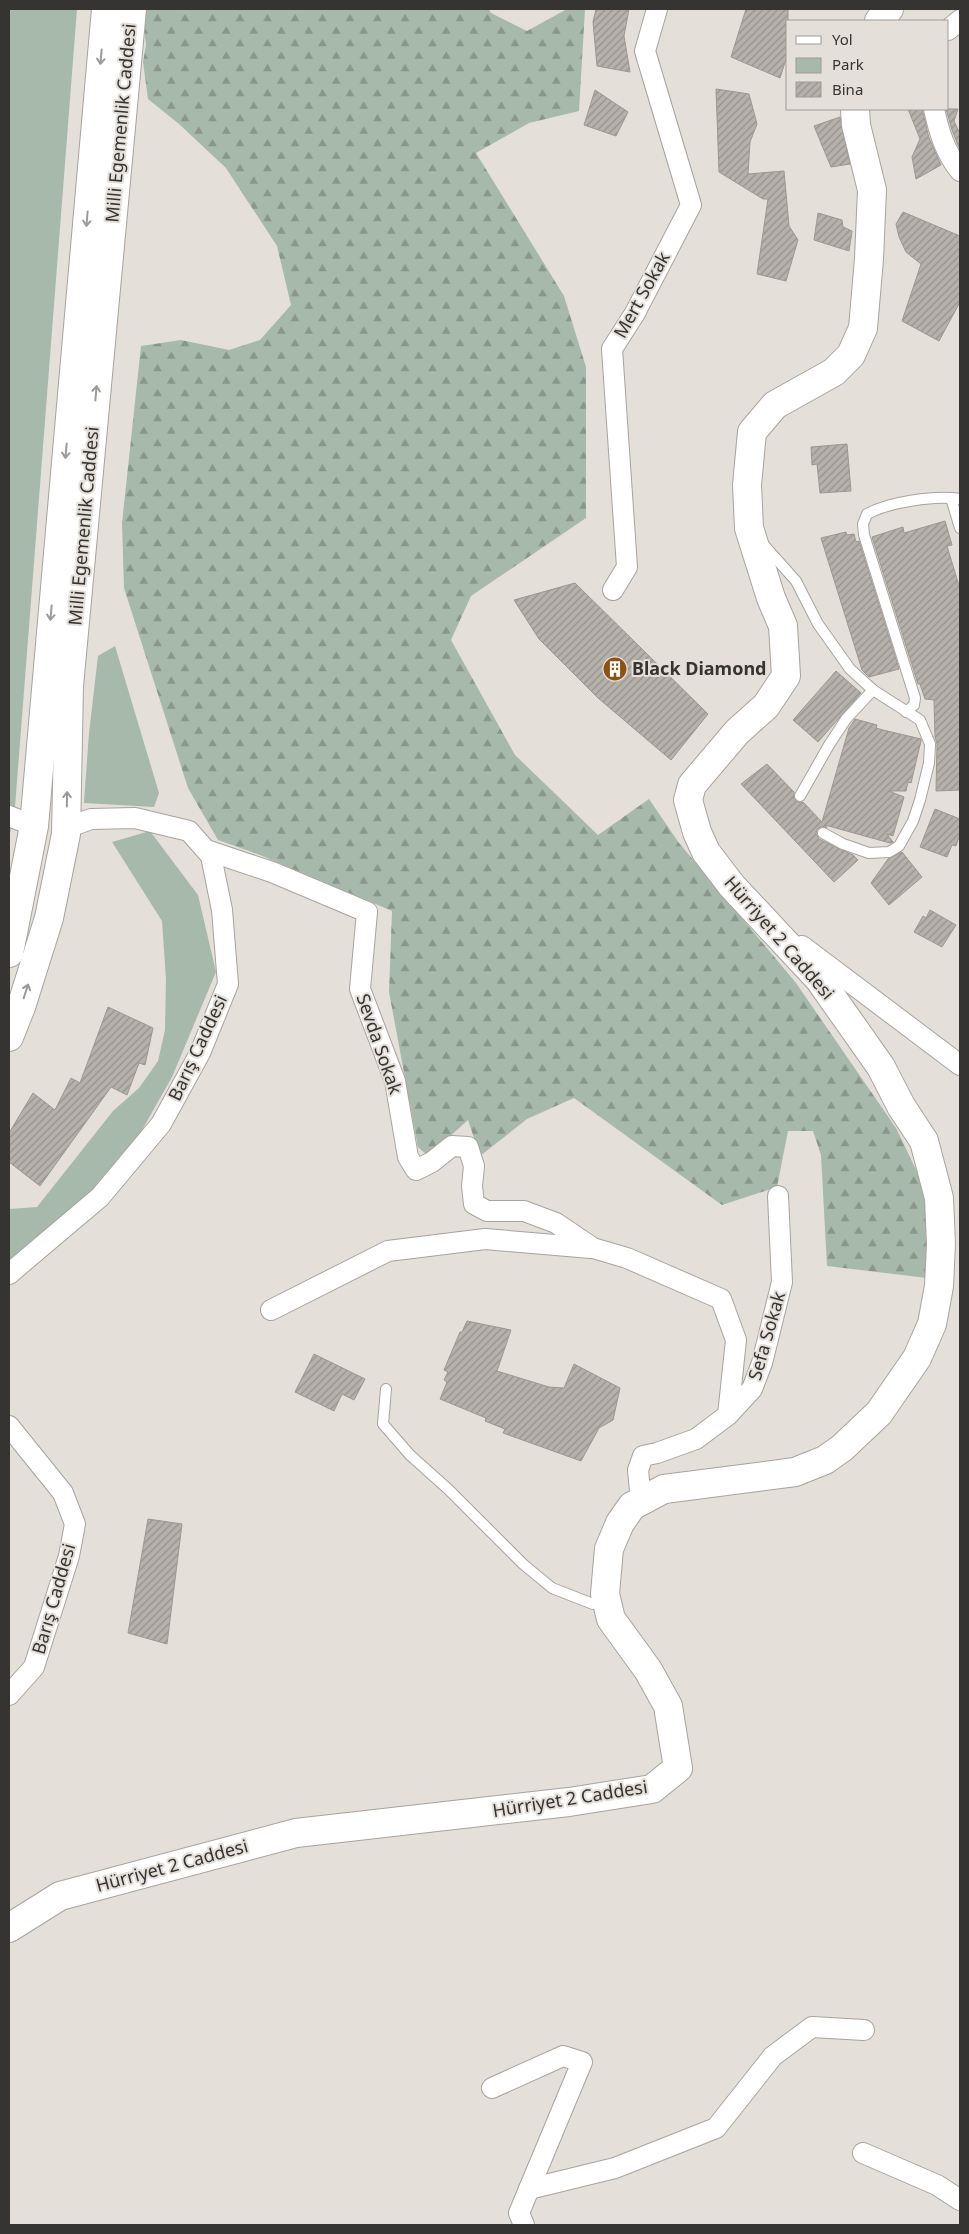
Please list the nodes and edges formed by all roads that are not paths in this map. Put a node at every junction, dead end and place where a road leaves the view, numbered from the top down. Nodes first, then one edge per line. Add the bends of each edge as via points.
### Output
1 (106, 9) edge
2 (132, 9) edge
3 (657, 9) edge
4 (889, 9) edge
5 (880, 20) edge
6 (960, 20) edge
7 (949, 29) edge
8 (855, 110) edge
9 (934, 110) edge
10 (960, 171) edge
11 (956, 498) edge
12 (750, 528) junction
13 (960, 528) edge
14 (613, 590) dead end
15 (874, 690) junction
16 (906, 712) junction
17 (800, 796) dead end
18 (9, 816) edge
19 (34, 826) junction
20 (66, 828) junction
21 (823, 833) dead end
22 (206, 850) junction
23 (756, 910) junction
24 (9, 953) edge
25 (9, 1037) edge
26 (960, 1065) edge
27 (778, 1196) dead end
28 (593, 1248) junction
29 (9, 1274) edge
30 (271, 1310) dead end
31 (386, 1389) dead end
32 (728, 1415) junction
33 (9, 1426) edge
34 (641, 1501) junction
35 (607, 1604) junction
36 (9, 1694) edge
37 (9, 1928) edge
38 (864, 2030) dead end
39 (492, 2088) dead end
40 (863, 2153) dead end
41 (529, 2189) junction
42 (960, 2200) edge
43 (524, 2225) edge

1 -> 19 main road, Milli Egemenlik Caddesi
20 -> 2 main road, Milli Egemenlik Caddesi via 69,686
3 - 14 street, Mert Sokak via 645,51 691,205 635,313 612,349 627,567
4 - 5 main road
6 - 7 street
8 - 12 main road, Hürriyet 2 Caddesi via 872,190 863,328 851,355 834,372 775,405 752,432 747,485
9 - 10 street via 939,135
11 - 13 lane
11 - 16 lane via 878,508 867,514 863,524 915,698 914,705
12 - 15 lane via 796,581 818,624 850,669
12 - 23 main road, Hürriyet 2 Caddesi via 771,598 784,626 786,676 766,706 737,732 692,785 688,800 706,852 732,886
15 - 16 lane
15 - 17 lane via 846,719
16 - 21 lane via 920,720 930,744 920,800 899,846 889,852 869,853 842,844
18 - 19 street
19 - 24 main road, Milli Egemenlik Caddesi
20 - 22 street, Barış Caddesi via 91,819 135,818 190,831
25 -> 20 main road, Milli Egemenlik Caddesi via 49,918
22 - 28 street, Sevda Sokak via 272,872 367,912 360,989 395,1081 408,1157 416,1170 452,1146 468,1147 474,1166 474,1204 486,1211 524,1211 556,1223
22 - 29 street, Barış Caddesi via 211,856 222,910 228,984 200,1053 161,1124 100,1197
23 - 26 street
23 - 34 main road, Hürriyet 2 Caddesi via 819,979 881,1067 924,1141 938,1198 941,1244 939,1286 932,1324 917,1358 879,1413 825,1460 795,1472 664,1489
27 - 32 street, Sefa Sokak via 782,1282 762,1363 752,1389
28 - 30 street via 485,1239 388,1251
28 - 32 street, Sevda Sokak via 627,1258 721,1300 736,1340
31 - 35 lane via 384,1424 410,1455 552,1588 593,1604
32 - 34 street, Sefa Sokak via 696,1439 643,1456 638,1470
33 - 36 street, Barış Caddesi via 63,1493 75,1524 70,1556 34,1667
34 - 35 main road, Hürriyet 2 Caddesi via 632,1506 620,1523 609,1549
35 - 37 main road, Hürriyet 2 Caddesi via 610,1619 648,1670 668,1706 678,1768 652,1789 568,1802 296,1833 60,1896
38 - 41 street via 812,2027 773,2056 716,2128 615,2168
39 - 41 street via 563,2056 582,2062
40 - 42 street via 937,2185
41 - 43 street via 519,2213

